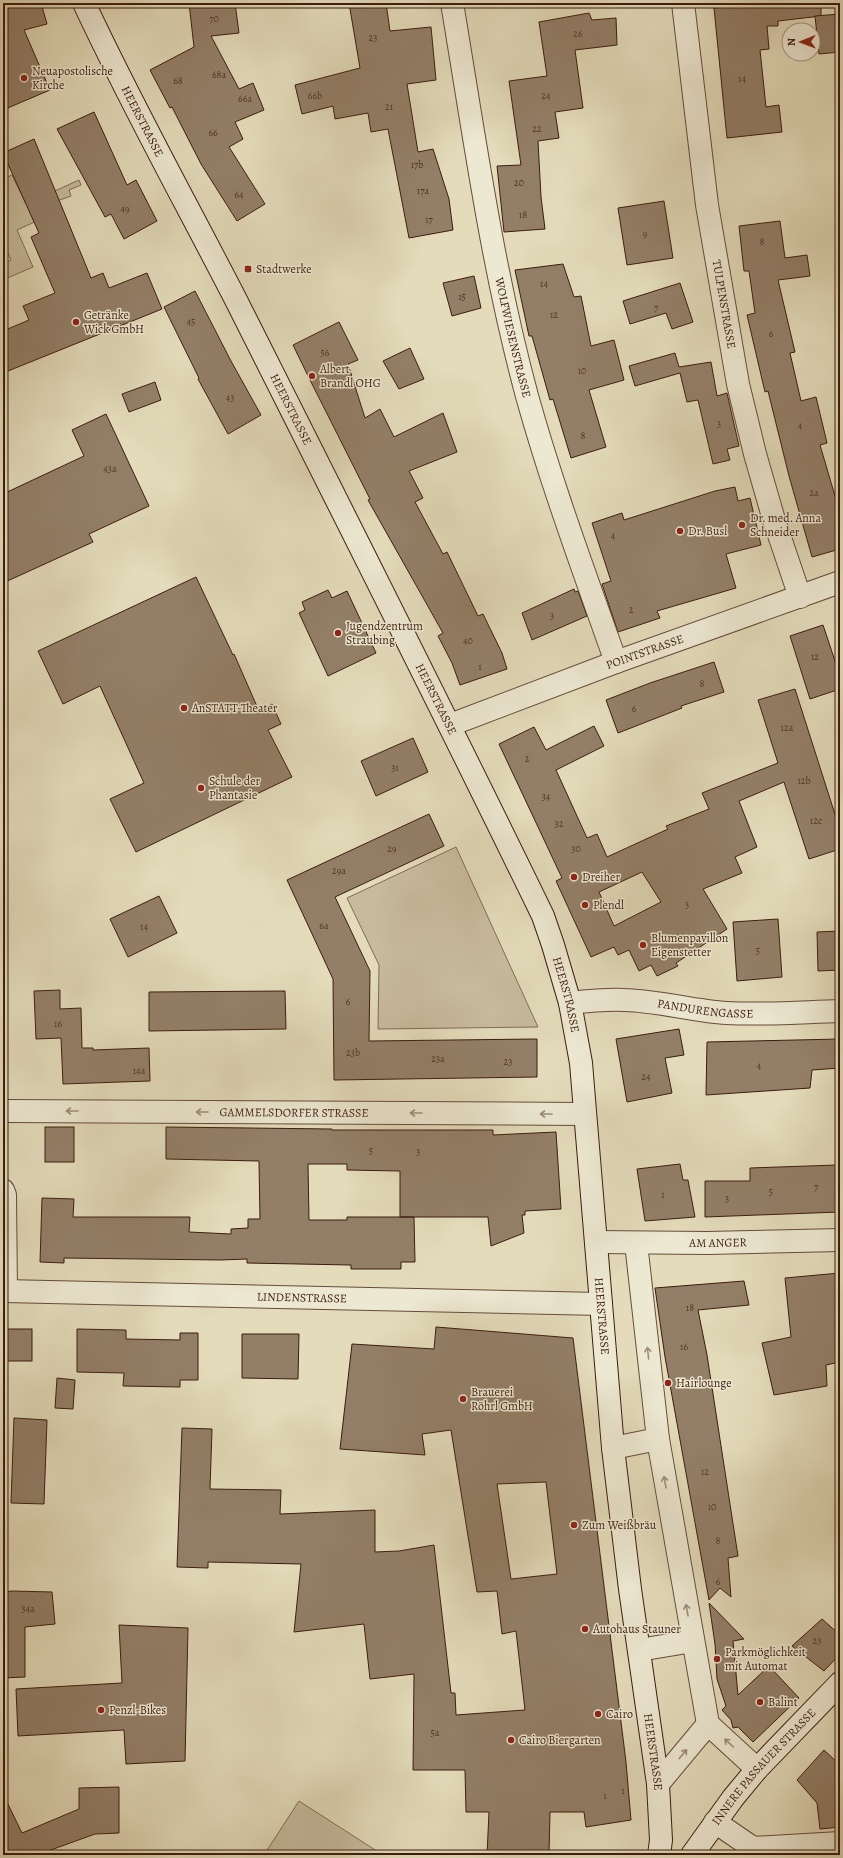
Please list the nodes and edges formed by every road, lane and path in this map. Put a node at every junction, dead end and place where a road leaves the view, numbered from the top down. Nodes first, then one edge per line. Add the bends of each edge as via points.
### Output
1 (84, 3) edge
2 (452, 3) edge
3 (683, 3) edge
4 (840, 582) edge
5 (800, 597) junction
6 (616, 662) junction
7 (450, 725) junction
8 (570, 1003) junction
9 (840, 1011) edge
10 (3, 1111) edge
11 (585, 1114) junction
12 (3, 1190) edge
13 (840, 1240) edge
14 (596, 1242) junction
15 (636, 1243) junction
16 (4, 1291) edge
17 (601, 1304) junction
18 (658, 1439) junction
19 (613, 1448) junction
20 (693, 1641) junction
21 (639, 1650) junction
22 (840, 1683) edge
23 (708, 1724) junction
24 (758, 1769) junction
25 (658, 1784) junction
26 (715, 1822) junction
27 (840, 1843) edge
28 (659, 1855) edge
29 (692, 1855) edge

1 - 7 street, HEERSTRASSE via 115,70 209,248
2 - 6 street, WOLFWIESENSTRASSE via 489,229 527,396 548,466
3 - 5 street, TULPENSTRASSE via 707,205 738,384 754,454
4 - 5 street, POINTSTRASSE
5 - 6 street, POINTSTRASSE
6 - 7 street, POINTSTRASSE
7 - 8 street, HEERSTRASSE via 543,916
8 - 9 street, PANDURENGASSE via 626,1000 728,1013
8 - 11 street, HEERSTRASSE via 581,1063
11 -> 10 street, GAMMELSDORFER STRASSE
11 - 14 street, HEERSTRASSE
12 - 16 street
13 - 15 street, AM ANGER
14 - 15 street, AM ANGER
14 - 17 street, HEERSTRASSE
18 -> 15 street
16 - 17 street, LINDENSTRASSE
17 - 19 street, HEERSTRASSE
18 - 19 street
20 -> 18 street
19 - 21 street, HEERSTRASSE
20 - 21 street
20 - 23 street
21 - 25 street, HEERSTRASSE
22 - 24 street, INNERE PASSAUER STRASSE
24 -> 23 street
25 -> 23 street
24 - 26 street, INNERE PASSAUER STRASSE
25 - 28 street, HEERSTRASSE via 661,1840
26 - 27 street via 753,1848
26 - 29 street, INNERE PASSAUER STRASSE

